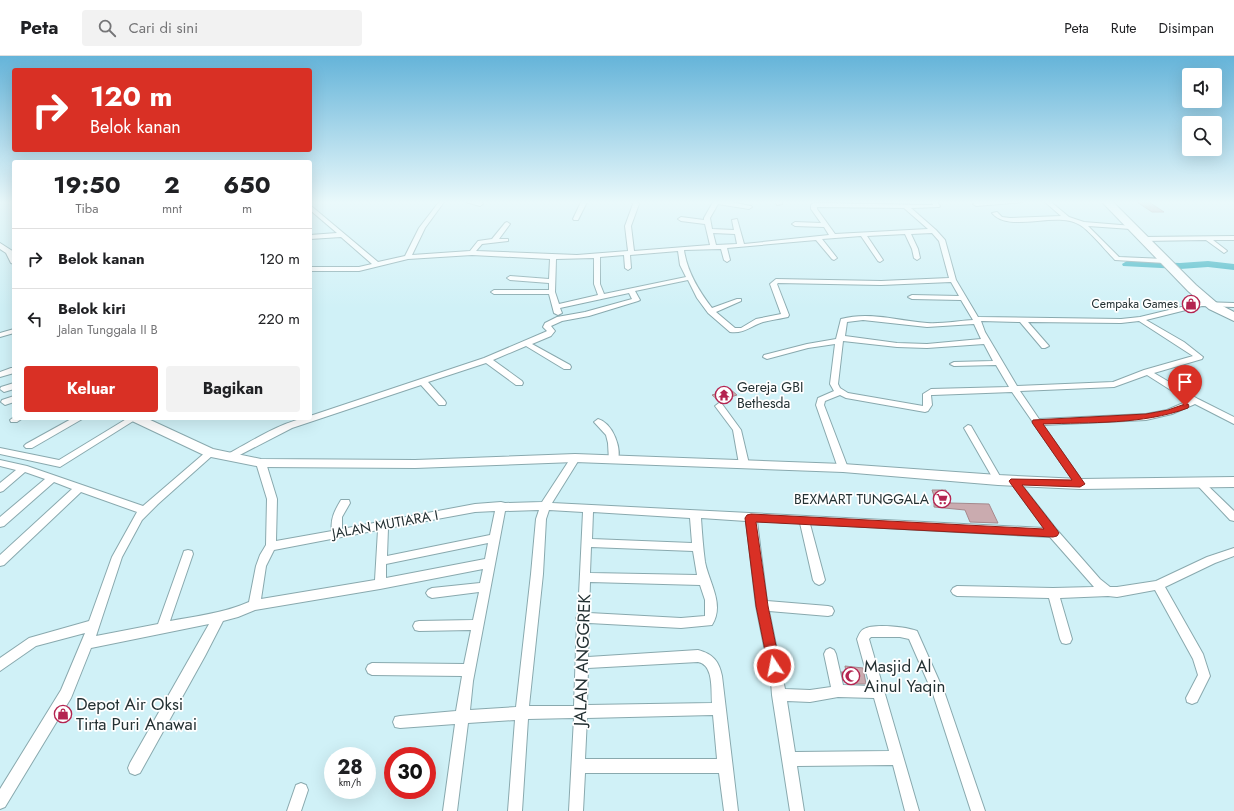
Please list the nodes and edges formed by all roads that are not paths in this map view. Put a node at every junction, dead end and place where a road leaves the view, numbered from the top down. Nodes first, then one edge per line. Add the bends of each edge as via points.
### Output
1 (344, 237) edge
2 (415, 237) edge
3 (497, 237) edge
4 (628, 237) edge
5 (711, 237) edge
6 (738, 237) edge
7 (788, 237) edge
8 (815, 237) edge
9 (865, 237) edge
10 (909, 237) edge
11 (940, 237) edge
12 (1096, 237) edge
13 (1208, 238) junction
14 (1234, 238) edge
15 (1146, 239) joint
16 (495, 240) junction
17 (506, 240) dead end
18 (0, 246) edge
19 (741, 246) junction
20 (713, 247) junction
21 (724, 247) junction
22 (681, 248) junction
23 (1224, 251) dead end
24 (472, 253) junction
25 (629, 253) junction
26 (12, 256) edge
27 (596, 256) junction
28 (408, 257) junction
29 (553, 257) junction
30 (834, 258) dead end
31 (917, 258) dead end
32 (727, 260) dead end
33 (880, 260) dead end
34 (377, 265) junction
35 (1172, 265) junction
36 (628, 268) dead end
37 (312, 269) edge
38 (510, 278) dead end
39 (689, 278) junction
40 (954, 280) junction
41 (552, 281) junction
42 (631, 290) junction
43 (494, 292) dead end
44 (552, 292) junction
45 (602, 297) junction
46 (912, 297) dead end
47 (963, 298) junction
48 (738, 300) dead end
49 (1218, 302) edge
50 (556, 307) junction
51 (711, 311) junction
52 (1234, 312) edge
53 (1234, 317) edge
54 (560, 319) junction
55 (1140, 319) junction
56 (1022, 320) junction
57 (976, 321) junction
58 (12, 332) edge
59 (0, 335) edge
60 (840, 340) junction
61 (986, 341) junction
62 (527, 344) junction
63 (1045, 346) dead end
64 (767, 357) dead end
65 (487, 360) junction
66 (998, 363) junction
67 (954, 364) dead end
68 (566, 367) dead end
69 (12, 371) edge
70 (1147, 372) junction
71 (0, 375) edge
72 (423, 382) junction
73 (519, 383) dead end
74 (12, 387) edge
75 (4, 389) dead end
76 (1014, 389) junction
77 (841, 392) junction
78 (12, 400) edge
79 (1195, 401) junction
80 (5, 402) dead end
81 (442, 403) dead end
82 (719, 406) dead end
83 (312, 418) edge
84 (76, 420) edge
85 (132, 420) edge
86 (139, 420) edge
87 (306, 420) edge
88 (1234, 421) edge
89 (598, 422) dead end
90 (1036, 422) junction
91 (968, 428) dead end
92 (29, 446) dead end
93 (0, 451) edge
94 (210, 452) junction
95 (229, 457) junction
96 (575, 458) junction
97 (614, 461) junction
98 (0, 463) edge
99 (261, 464) junction
100 (744, 464) junction
101 (24, 468) junction
102 (843, 468) junction
103 (52, 478) junction
104 (998, 480) junction
105 (1014, 481) junction
106 (1234, 482) edge
107 (1080, 484) junction
108 (1202, 484) junction
109 (80, 487) junction
110 (0, 488) edge
111 (345, 503) dead end
112 (501, 506) junction
113 (545, 506) junction
114 (588, 508) junction
115 (144, 510) junction
116 (695, 513) junction
117 (1234, 517) edge
118 (751, 518) junction
119 (804, 520) junction
120 (0, 523) edge
121 (383, 524) junction
122 (337, 532) junction
123 (1053, 533) junction
124 (495, 538) junction
125 (586, 543) junction
126 (271, 546) junction
127 (698, 547) junction
128 (1234, 552) edge
129 (188, 554) dead end
130 (382, 561) junction
131 (0, 562) edge
132 (490, 563) junction
133 (585, 577) junction
134 (704, 580) junction
135 (820, 580) dead end
136 (380, 584) junction
137 (1158, 585) junction
138 (485, 587) junction
139 (957, 591) dead end
140 (1108, 591) junction
141 (432, 593) dead end
142 (1053, 593) junction
143 (254, 605) junction
144 (762, 606) junction
145 (828, 611) dead end
146 (218, 617) junction
147 (582, 618) junction
148 (94, 625) junction
149 (479, 625) junction
150 (419, 626) dead end
151 (162, 628) junction
152 (1066, 639) dead end
153 (87, 643) junction
154 (830, 654) dead end
155 (582, 663) junction
156 (0, 665) edge
157 (372, 669) dead end
158 (469, 670) junction
159 (838, 691) junction
160 (879, 692) junction
161 (778, 695) junction
162 (1192, 698) dead end
163 (719, 709) junction
164 (581, 712) junction
165 (522, 713) junction
166 (462, 716) junction
167 (400, 722) dead end
168 (898, 758) junction
169 (788, 759) junction
170 (578, 766) junction
171 (725, 766) junction
172 (135, 768) dead end
173 (301, 790) dead end
174 (0, 802) edge
175 (294, 811) edge
176 (450, 811) edge
177 (515, 811) edge
178 (576, 811) edge
179 (731, 811) edge
180 (797, 811) edge
181 (912, 811) edge
182 (978, 811) edge

1 - 34 street
2 - 28 street
3 - 16 street
4 - 25 street
5 - 20 street
6 - 19 street
7 - 19 street
8 - 30 street
9 - 33 street
10 - 31 street
11 - 40 street
12 - 35 street via 1117,259
13 - 14 street
13 - 15 street
13 - 23 street
15 - 35 highway
16 - 17 street
16 - 24 street via 478,243
18 - 26 street via 10,252
19 - 21 street
20 - 21 street
20 - 22 street
21 - 32 street
22 - 25 street
22 - 39 street via 683,265
24 - 28 street
24 - 29 street
25 - 27 street
25 - 36 street
27 - 29 street
27 - 45 street via 597,284
28 - 34 street
29 - 41 street
34 - 37 street via 352,269
35 - 49 highway
38 - 41 street
39 - 42 street
39 - 51 street
40 - 47 street
40 - 51 street via 881,283 776,281 773,284 785,314 759,321 739,331 733,330
41 - 44 street
42 - 45 street
42 - 54 street via 635,301
43 - 44 street
44 - 50 street
45 - 50 street
46 - 47 street
47 - 57 street
48 - 51 street
49 - 52 highway
49 - 53 highway
49 - 55 street
50 - 54 street
54 - 62 street via 548,325 551,330 548,334
55 - 56 street via 1114,322
55 - 70 street via 1199,358
56 - 57 street
56 - 63 street
57 - 60 street via 932,326 890,320 851,319 844,321
57 - 61 street
58 - 59 street
60 - 61 street via 927,346
60 - 64 street
60 - 77 street via 834,384
61 - 66 street
62 - 65 street
62 - 68 street
65 - 72 street
65 - 73 street
66 - 67 street
66 - 76 street
69 - 71 street
70 - 76 street via 1114,384
70 - 79 street
72 - 81 street
72 - 83 street
74 - 75 street
76 - 77 street via 930,392 927,394 928,405 925,410
76 - 90 street
77 - 102 street via 821,400 820,405
78 - 80 street
79 - 88 street
79 - 90 street via 1169,412 1146,417
82 - 100 street via 736,430
84 - 92 street
85 - 93 street via 60,464
86 - 94 street
87 - 95 street via 288,426
89 - 97 street via 612,435
90 - 107 street
91 - 104 street
94 - 95 street
94 - 115 street
95 - 99 street
96 - 97 street
96 - 99 street via 415,464
96 - 113 street
97 - 100 street
98 - 101 street
99 - 126 street via 272,499
100 - 102 street
101 - 103 street
101 - 110 street
102 - 104 street
103 - 109 street
103 - 120 street
104 - 105 street
105 - 107 street
105 - 123 street
106 - 108 street
107 - 108 street
108 - 117 street
109 - 115 street
109 - 131 street
111 - 122 street via 336,516
112 - 113 street, JALAN MUTIARA I
112 - 121 street, JALAN MUTIARA I
112 - 124 street
113 - 114 street, JALAN MUTIARA I
113 - 165 street via 541,519
114 - 116 street, JALAN MUTIARA I
114 - 125 street, JALAN ANGGREK
115 - 148 street via 117,558
116 - 118 street, JALAN MUTIARA I
116 - 127 street
118 - 119 street, JALAN MUTIARA I
118 - 144 street
119 - 123 street, JALAN MUTIARA I
119 - 135 street
121 - 122 street, JALAN MUTIARA I
121 - 130 street
122 - 126 street, JALAN MUTIARA I
123 - 140 street via 1096,582
124 - 130 street
124 - 132 street
125 - 127 street
125 - 133 street, JALAN ANGGREK
126 - 143 street via 261,566
127 - 134 street
128 - 137 street
129 - 151 street
130 - 136 street
132 - 136 street
132 - 138 street
133 - 134 street
133 - 147 street, JALAN ANGGREK
134 - 147 street via 712,602 708,621 681,623
136 - 143 street
137 - 140 street via 1117,592
137 - 162 street via 1199,658 1204,676
138 - 141 street
138 - 149 street
139 - 142 street
140 - 142 street
142 - 152 street
143 - 146 street
144 - 145 street
144 - 161 street
146 - 151 street
146 - 172 street
147 - 155 street, JALAN ANGGREK
148 - 153 street
148 - 156 street via 33,642
149 - 150 street
149 - 158 street
151 - 153 street
153 - 174 street via 66,694
154 - 159 street
155 - 163 street via 698,656 710,660 716,676
155 - 164 street, JALAN ANGGREK
157 - 158 street
158 - 166 street
159 - 160 street
159 - 161 street via 810,696
160 - 168 street
160 - 182 street via 863,639 865,635 869,632 900,632 913,635 939,694
161 - 169 street
163 - 164 street
163 - 171 street
164 - 165 street
164 - 170 street, JALAN ANGGREK
165 - 166 street
165 - 177 street
166 - 167 street
166 - 176 street
168 - 169 street
168 - 181 street
169 - 180 street
170 - 171 street
170 - 178 street, JALAN ANGGREK
171 - 179 street
173 - 175 street

